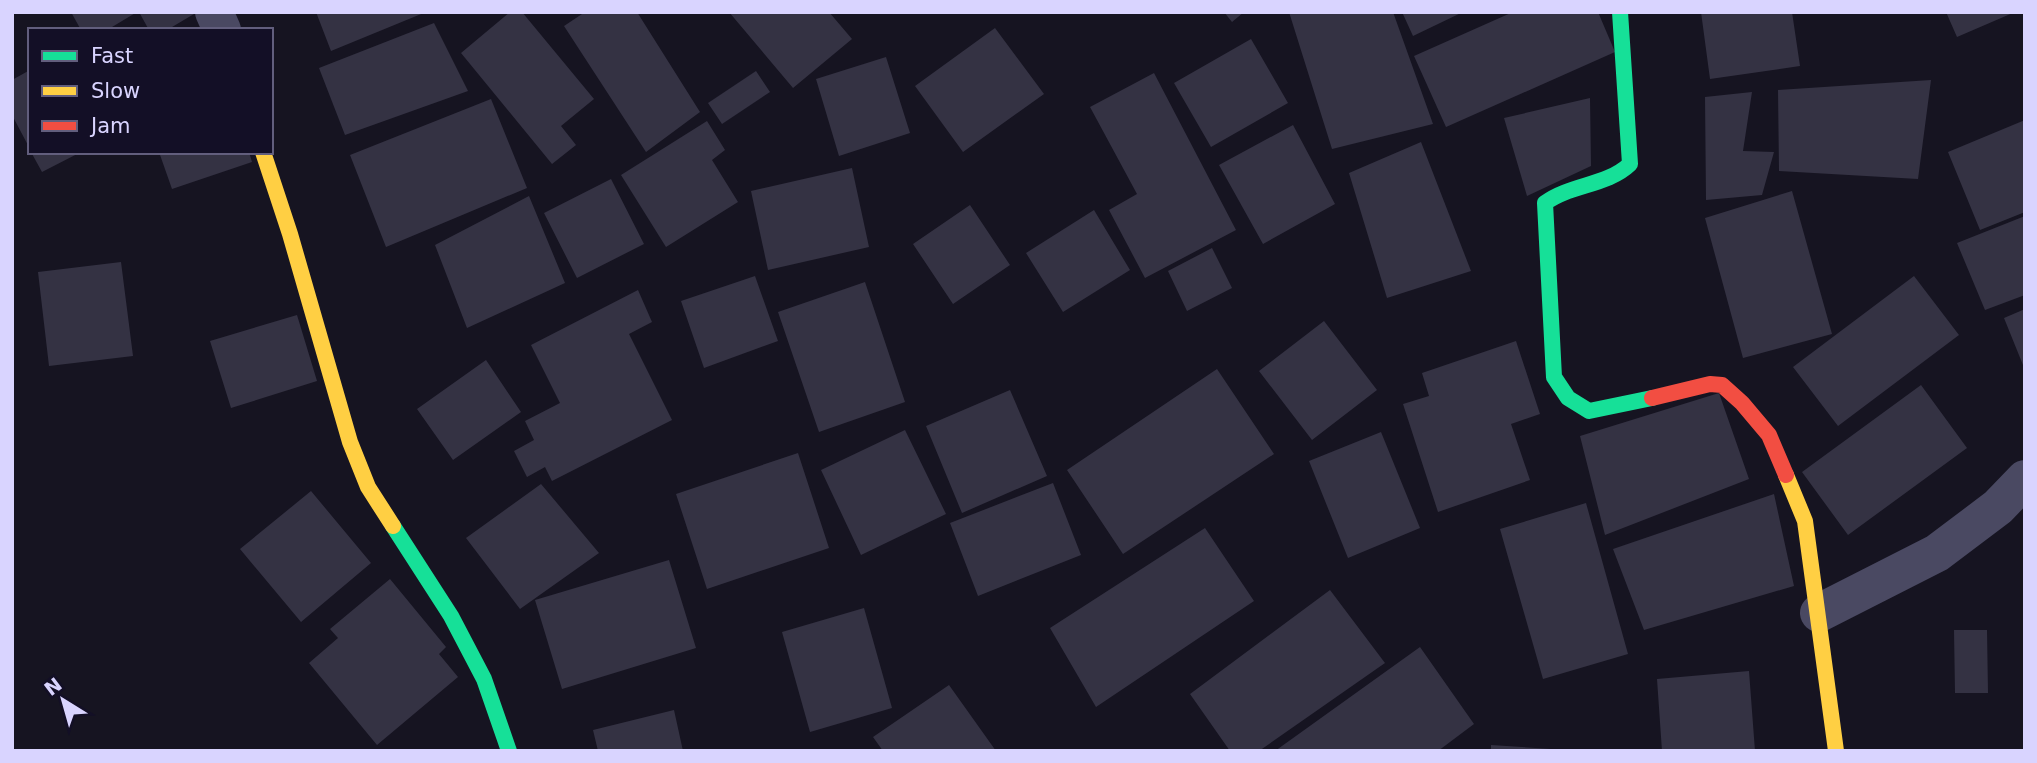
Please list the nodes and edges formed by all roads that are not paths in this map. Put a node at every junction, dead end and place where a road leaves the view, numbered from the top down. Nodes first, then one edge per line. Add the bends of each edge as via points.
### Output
1 (214, 12) edge
2 (1620, 12) edge
3 (221, 28) edge
4 (264, 154) edge
5 (2025, 479) edge
6 (1819, 613) junction
7 (509, 751) edge
8 (1836, 751) edge

1 - 3 street
2 - 6 street via 1630,164 1624,172 1565,189 1545,203 1554,377 1563,395 1589,411 1722,385 1769,435 1805,521
4 - 7 street via 350,442 368,487 452,616 484,679
5 - 6 street via 1937,553
6 - 8 street

